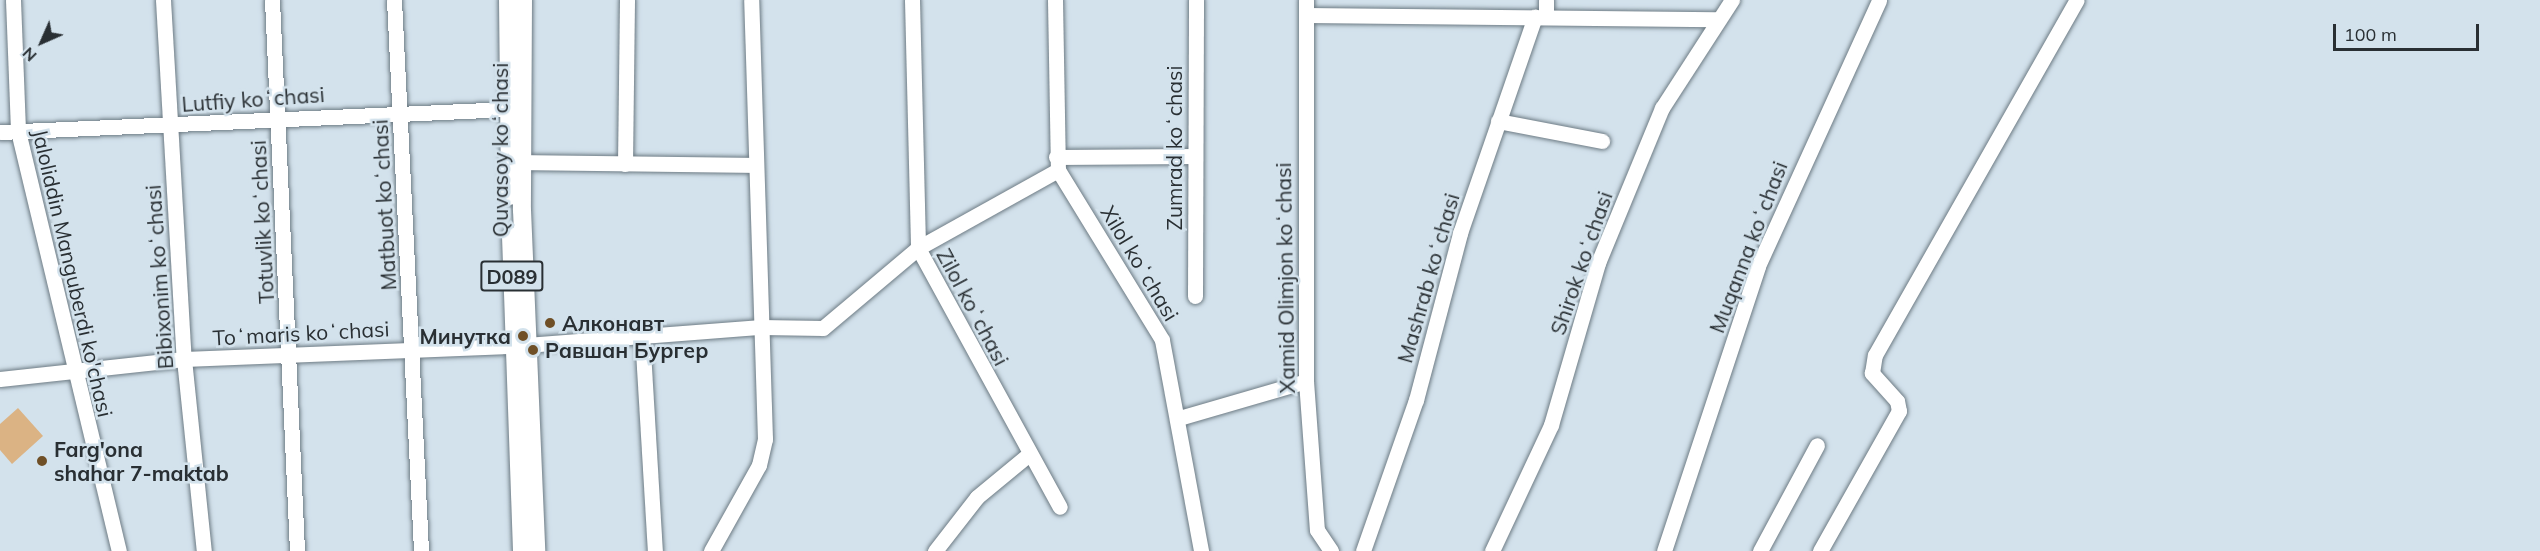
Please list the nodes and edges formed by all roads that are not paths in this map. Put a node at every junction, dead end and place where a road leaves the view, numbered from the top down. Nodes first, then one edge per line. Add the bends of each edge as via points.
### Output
1 (13, 0) edge
2 (163, 0) edge
3 (272, 0) edge
4 (394, 0) edge
5 (507, 0) edge
6 (523, 0) edge
7 (627, 0) edge
8 (751, 0) edge
9 (912, 0) edge
10 (1055, 0) edge
11 (1196, 0) edge
12 (1546, 0) edge
13 (1732, 0) edge
14 (1879, 0) edge
15 (2077, 0) edge
16 (1306, 8) edge
17 (1540, 17) junction
18 (1716, 19) junction
19 (509, 109) junction
20 (401, 112) junction
21 (278, 118) junction
22 (1498, 121) junction
23 (171, 126) junction
24 (18, 131) junction
25 (0, 132) edge
26 (1602, 141) dead end
27 (1195, 156) junction
28 (1057, 163) junction
29 (625, 164) junction
30 (753, 165) junction
31 (521, 168) junction
32 (918, 248) junction
33 (1195, 296) dead end
34 (761, 327) junction
35 (642, 334) junction
36 (520, 345) junction
37 (412, 349) junction
38 (289, 354) junction
39 (184, 360) junction
40 (72, 368) junction
41 (0, 379) edge
42 (1306, 381) junction
43 (1179, 418) junction
44 (1816, 445) dead end
45 (1028, 455) junction
46 (1060, 507) dead end
47 (119, 551) edge
48 (204, 551) edge
49 (297, 551) edge
50 (421, 551) edge
51 (522, 551) edge
52 (536, 551) edge
53 (655, 551) edge
54 (711, 551) edge
55 (935, 551) edge
56 (1201, 551) edge
57 (1331, 551) edge
58 (1363, 551) edge
59 (1492, 551) edge
60 (1664, 551) edge
61 (1760, 551) edge
62 (1820, 551) edge

1 - 24 street, Jaloliddin Manguberdi ko'chasi
2 - 23 street, Bibixonim koʻchasi
3 - 21 street, Totuvlik koʻchasi
4 - 20 street, Matbuot koʻchasi
5 - 19 main road, Quvasoy koʻchasi / D089
6 - 31 main road, Quvasoy koʻchasi / D089
7 - 29 street
8 - 30 street
9 - 32 street, Zilol koʻchasi
10 - 28 street
11 - 27 street, Zumrad koʻchasi
12 - 17 street, Mashrab koʻchasi
13 - 18 street, Shirok koʻchasi
14 - 60 street, Muqanna koʻchasi via 1758,266
15 - 62 street via 1875,355 1872,373 1897,401 1899,411
16 - 17 street
16 - 42 street, Xamid Olimjon koʻchasi
17 - 18 street
17 - 22 street, Mashrab koʻchasi
18 - 59 street, Shirok koʻchasi via 1662,108 1643,151 1598,263 1551,425
19 - 20 street, Lutfiy koʻchasi
19 - 36 main road, Quvasoy koʻchasi / D089
20 - 21 street, Lutfiy koʻchasi
20 - 37 street, Matbuot koʻchasi
21 - 23 street, Lutfiy koʻchasi
21 - 38 street, Totuvlik koʻchasi
22 - 26 street
22 - 58 street, Mashrab koʻchasi via 1460,233 1416,400
23 - 24 street, Lutfiy koʻchasi
23 - 39 street, Bibixonim koʻchasi
24 - 25 street, Lutfiy koʻchasi
24 - 40 street, Jaloliddin Manguberdi ko'chasi
27 - 28 street
27 - 33 street, Zumrad koʻchasi
28 - 32 street, Toʻmaris koʻchasi
28 - 43 street, Xilol koʻchasi via 1162,340
29 - 30 street
29 - 31 street
30 - 34 street
31 - 36 main road, Quvasoy koʻchasi / D089
32 - 34 street, Toʻmaris koʻchasi via 824,328
32 - 45 street, Zilol koʻchasi
34 - 35 street, Toʻmaris koʻchasi
34 - 54 street via 765,439 759,465
35 - 36 street, Toʻmaris koʻchasi
35 - 53 street
36 - 37 street, Toʻmaris koʻchasi
36 - 51 main road, Quvasoy koʻchasi / D089
36 - 52 main road, Quvasoy koʻchasi / D089
37 - 38 street, Toʻmaris koʻchasi
37 - 50 street, Matbuot koʻchasi
38 - 39 street, Toʻmaris koʻchasi
38 - 49 street, Totuvlik koʻchasi
39 - 40 street, Toʻmaris koʻchasi
39 - 48 street, Bibixonim koʻchasi
40 - 41 street, Toʻmaris koʻchasi
40 - 47 street, Jaloliddin Manguberdi ko'chasi
42 - 43 street
42 - 57 street, Xamid Olimjon koʻchasi via 1317,530
43 - 56 street, Xilol koʻchasi
44 - 61 street
45 - 46 street, Zilol koʻchasi
45 - 55 street via 977,498

